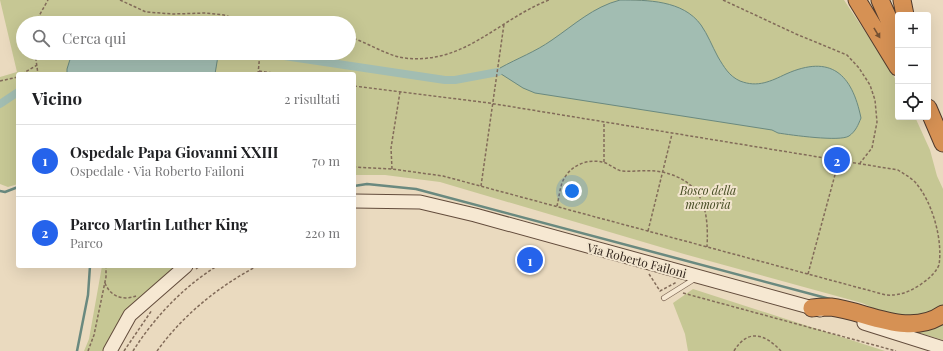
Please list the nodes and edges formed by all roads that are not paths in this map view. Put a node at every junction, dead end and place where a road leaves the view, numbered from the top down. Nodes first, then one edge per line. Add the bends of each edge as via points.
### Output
1 (857, 0) edge
2 (880, 0) edge
3 (902, 0) edge
4 (904, 12) edge
5 (895, 33) edge
6 (895, 62) edge
7 (931, 117) edge
8 (931, 119) edge
9 (943, 143) edge
10 (943, 149) edge
11 (356, 201) edge
12 (190, 268) edge
13 (699, 277) junction
14 (664, 298) dead end
15 (812, 308) junction
16 (943, 314) edge
17 (916, 339) junction
18 (943, 342) edge
19 (943, 348) edge
20 (110, 351) edge

1 -> 6 highway
2 - 5 highway
3 - 4 highway
7 - 9 highway
8 - 10 highway
11 - 13 street, Via Roberto Failoni via 420,202
12 - 20 street via 130,315
13 - 14 lane
13 - 15 street, Via Roberto Failoni
15 - 16 highway via 831,307 902,323 928,321
15 - 17 street, Via Roberto Failoni
17 - 18 street, Via Roberto Failoni
17 - 19 street, Via Roberto Failoni

